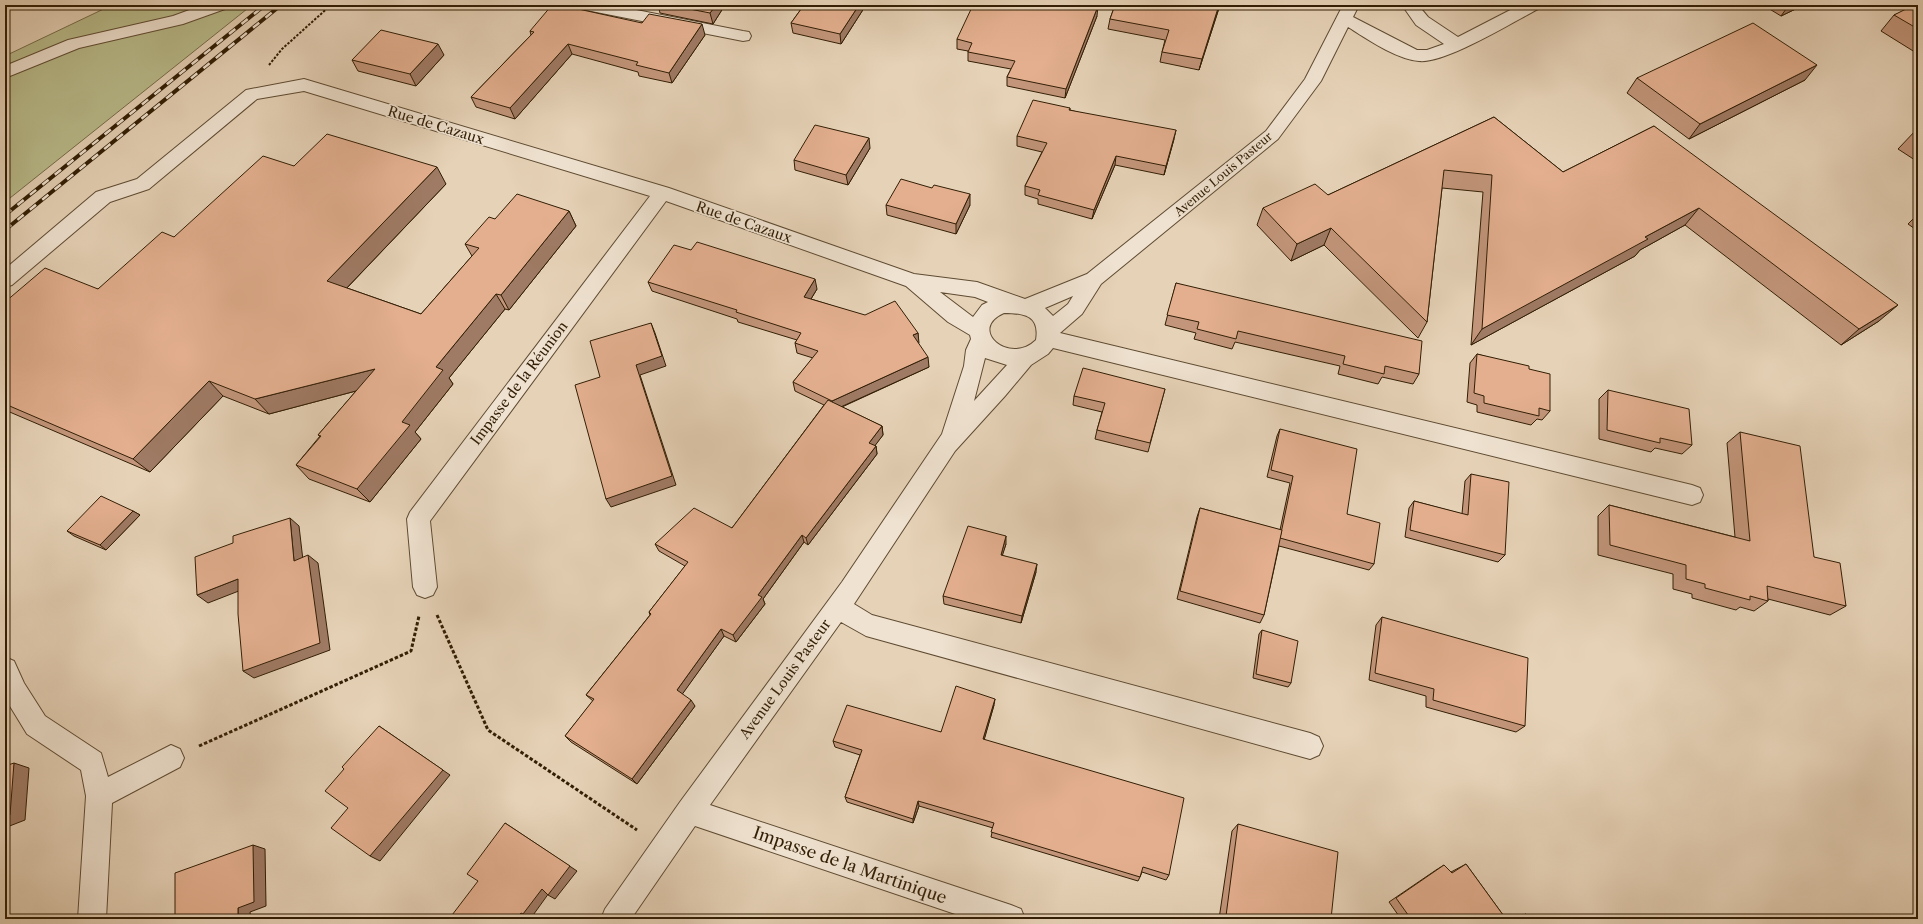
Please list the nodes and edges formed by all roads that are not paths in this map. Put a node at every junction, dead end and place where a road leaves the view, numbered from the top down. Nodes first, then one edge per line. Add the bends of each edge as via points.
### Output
1 (219, 5) edge
2 (586, 5) edge
3 (1410, 5) edge
4 (1532, 5) edge
5 (1348, 12) edge
6 (743, 36) dead end
7 (1456, 44) junction
8 (5, 72) edge
9 (662, 193) junction
10 (1094, 279) junction
11 (5, 280) edge
12 (913, 281) junction
13 (1020, 305) junction
14 (979, 335) junction
15 (1047, 335) junction
16 (1026, 357) junction
17 (952, 437) junction
18 (1692, 495) dead end
19 (425, 587) road end
20 (838, 607) junction
21 (5, 669) edge
22 (1310, 746) dead end
23 (171, 758) road end
24 (99, 796) junction
25 (689, 811) junction
26 (92, 919) edge
27 (615, 919) edge
28 (1011, 919) edge

1 - 8 street via 177,20 74,44
2 - 6 street
3 - 7 street via 1422,21
4 - 7 street, Avenue Louis Pasteur
5 - 7 street, Avenue Louis Pasteur via 1406,52 1420,56 1435,54
5 - 10 street, Avenue Louis Pasteur via 1312,81 1272,135
9 - 11 street, Rue de Cazaux via 304,85 252,94 143,184 103,197
9 - 12 street, Rue de Cazaux
9 - 19 street, Impasse de la Réunion via 418,519
10 - 13 street, Avenue Louis Pasteur
10 - 15 street, Avenue Louis Pasteur via 1076,309
12 - 13 street, Rue de Cazaux via 977,290
12 - 14 street, Rue de Cazaux
13 - 14 street via 1000,306 989,311 981,320
13 - 15 street via 1037,312 1045,322
14 - 16 street via 988,349 999,356
14 - 17 street, Avenue Louis Pasteur via 972,371
15 - 16 street via 1038,351
15 - 18 street
16 - 17 street, Avenue Louis Pasteur
17 - 20 street, Avenue Louis Pasteur
20 - 22 street via 866,626
20 - 25 street, Avenue Louis Pasteur
21 - 24 street via 15,692 36,725 92,762
23 - 24 street
24 - 26 street
25 - 27 street, Avenue Louis Pasteur
25 - 28 street, Impasse de la Martinique

